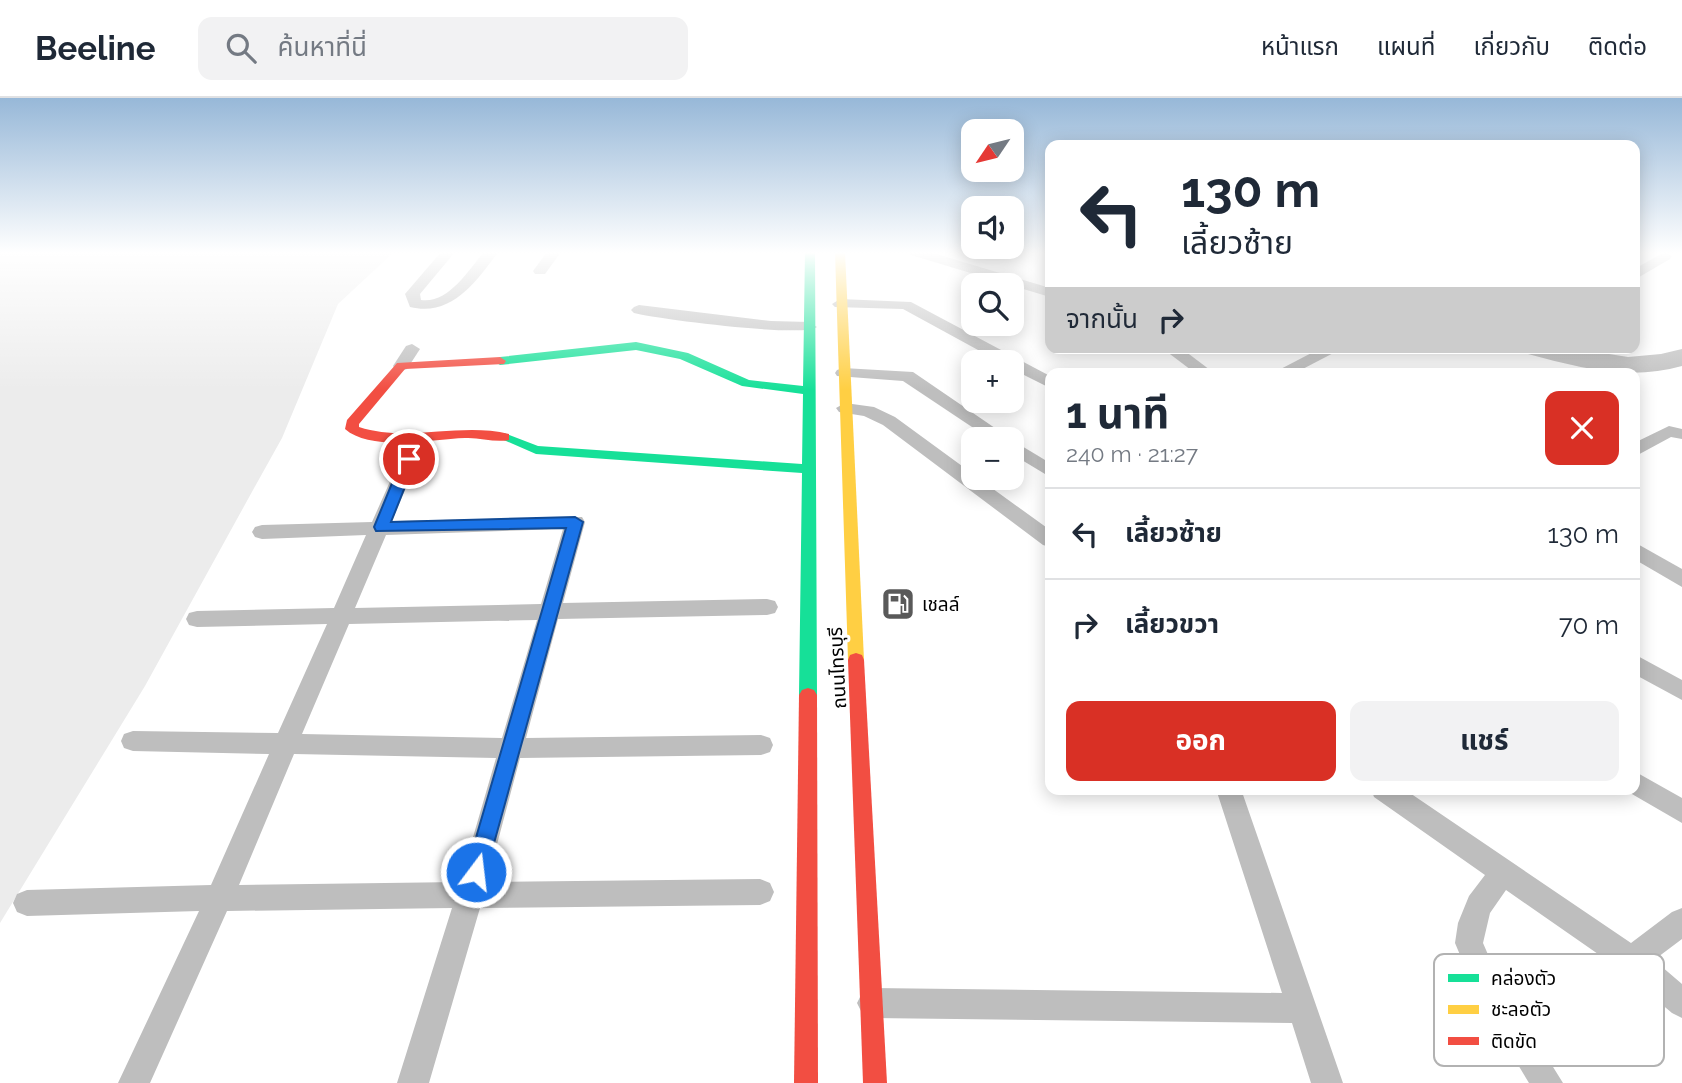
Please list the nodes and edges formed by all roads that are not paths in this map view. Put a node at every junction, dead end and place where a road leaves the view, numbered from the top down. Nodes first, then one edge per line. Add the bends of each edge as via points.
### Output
1 (413, 298) edge
2 (450, 298) edge
3 (809, 298) edge
4 (840, 298) edge
5 (840, 304) junction
6 (639, 310) dead end
7 (809, 327) junction
8 (411, 349) dead end
9 (1179, 354) edge
10 (1322, 354) edge
11 (401, 366) junction
12 (1199, 368) edge
13 (1292, 368) edge
14 (843, 373) junction
15 (1045, 380) edge
16 (808, 391) junction
17 (845, 408) junction
18 (984, 427) edge
19 (1682, 434) edge
20 (1640, 448) edge
21 (1024, 454) edge
22 (409, 459) dead end
23 (1045, 468) edge
24 (808, 469) junction
25 (382, 527) junction
26 (262, 532) dead end
27 (1045, 536) edge
28 (1640, 553) edge
29 (1682, 579) edge
30 (767, 607) dead end
31 (549, 613) junction
32 (342, 617) junction
33 (197, 619) dead end
34 (1640, 666) edge
35 (1682, 691) edge
36 (133, 741) dead end
37 (287, 743) junction
38 (761, 745) dead end
39 (510, 748) junction
40 (1640, 786) edge
41 (1230, 795) edge
42 (1392, 795) edge
43 (1682, 812) edge
44 (1504, 871) junction
45 (760, 892) dead end
46 (220, 896) junction
47 (469, 897) junction
48 (27, 903) dead end
49 (1682, 922) edge
50 (1474, 954) edge
51 (1622, 954) edge
52 (1639, 954) edge
53 (1664, 988) edge
54 (872, 1003) junction
55 (1682, 1003) edge
56 (1301, 1008) junction
57 (1536, 1066) edge
58 (134, 1083) edge
59 (413, 1083) edge
60 (806, 1083) edge
61 (875, 1083) edge
62 (1327, 1083) edge
63 (1547, 1083) edge

1 - 2 street via 415,304 432,306
3 - 7 main road, ถนนไทรบุรี
4 - 5 main road, ถนนไทรบุรี
5 - 14 main road, ถนนไทรบุรี
5 - 15 street via 906,305
6 - 7 street
7 - 16 main road, ถนนไทรบุรี
8 - 11 street
9 - 12 street
10 - 13 street
11 - 16 main road via 495,362 636,346 684,356 746,383
11 - 24 main road via 352,423 356,432 409,437 454,433 502,436 536,450
14 - 17 main road, ถนนไทรบุรี
14 - 18 street via 906,376
16 - 24 main road, ถนนไทรบุรี
17 - 27 street via 868,411 889,421
17 - 54 main road, ถนนไทรบุรี
19 - 20 street via 1669,431
21 - 23 street
22 - 25 street
24 - 60 main road, ถนนไทรบุรี
25 - 26 street
25 - 31 street via 575,522
25 - 32 street
28 - 29 street
30 - 31 street
31 - 32 street
31 - 39 street
32 - 33 street
32 - 37 street
34 - 35 street
36 - 37 street
37 - 39 street
37 - 46 street
38 - 39 street
39 - 47 street
40 - 43 street
41 - 56 street
42 - 44 street
44 - 50 street via 1472,923 1469,943
44 - 51 street
45 - 47 street
46 - 47 street
46 - 48 street
46 - 58 street
47 - 59 street
49 - 52 street
53 - 55 street
54 - 56 street
54 - 61 main road, ถนนไทรบุรี
56 - 62 street
57 - 63 street

